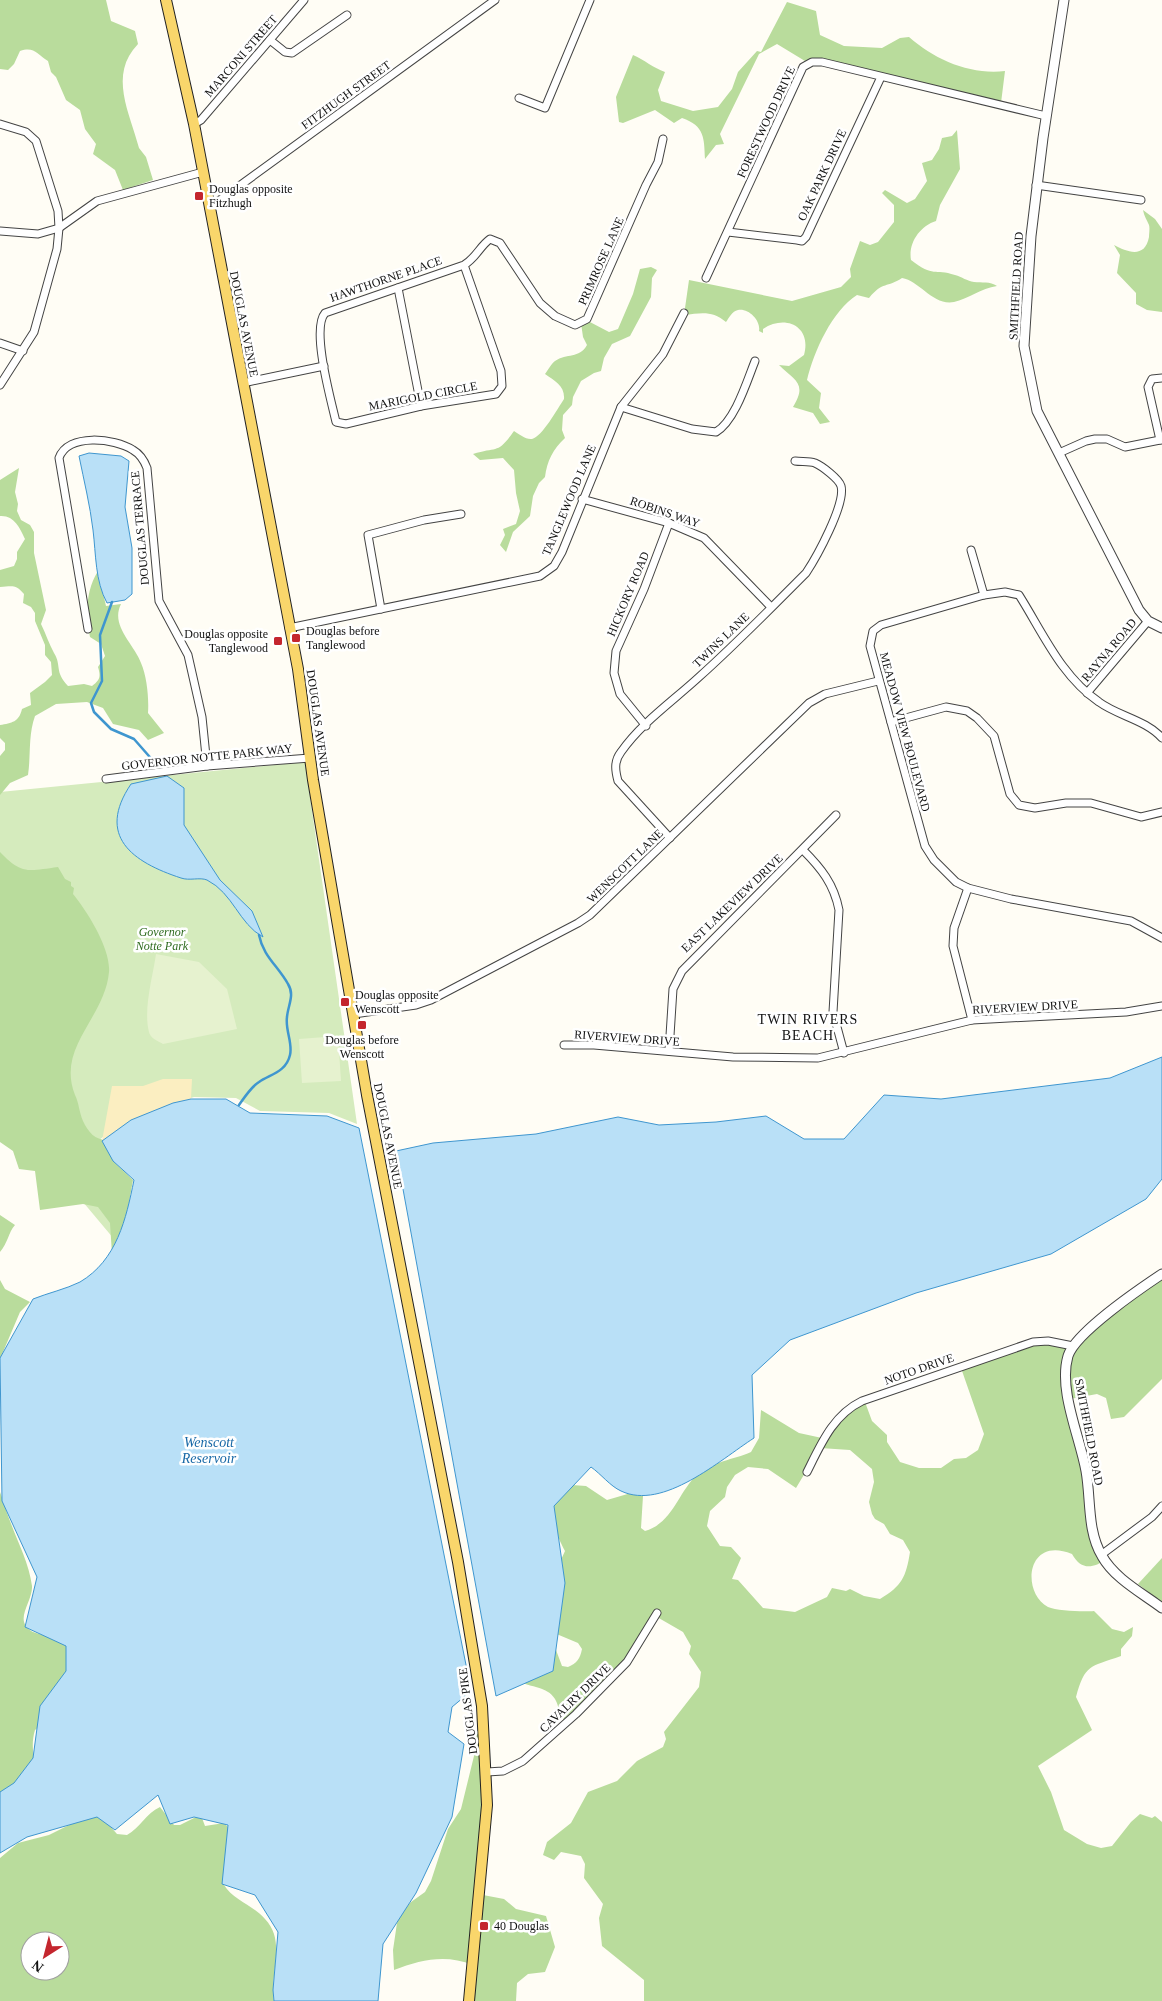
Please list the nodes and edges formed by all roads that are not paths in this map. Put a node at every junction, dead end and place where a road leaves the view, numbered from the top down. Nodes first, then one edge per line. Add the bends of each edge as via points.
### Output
1 (166, 0) edge
2 (304, 0) edge
3 (495, 0) edge
4 (590, 0) edge
5 (1064, 0) edge
6 (347, 15) dead end
7 (270, 40) junction
8 (881, 78) junction
9 (519, 98) dead end
10 (1046, 116) junction
11 (0, 124) edge
12 (194, 124) junction
13 (663, 139) dead end
14 (203, 172) junction
15 (1036, 185) junction
16 (1141, 200) dead end
17 (209, 208) junction
18 (59, 228) junction
19 (0, 231) edge
20 (728, 232) junction
21 (490, 239) joint
22 (464, 265) junction
23 (706, 278) dead end
24 (398, 288) junction
25 (684, 313) dead end
26 (0, 343) edge
27 (23, 351) junction
28 (755, 362) dead end
29 (324, 366) junction
30 (1162, 378) edge
31 (243, 383) junction
32 (0, 385) edge
33 (421, 406) junction
34 (622, 407) junction
35 (1161, 440) edge
36 (1059, 453) junction
37 (795, 461) dead end
38 (582, 499) junction
39 (461, 514) dead end
40 (669, 523) junction
41 (971, 550) dead end
42 (984, 596) junction
43 (772, 607) junction
44 (381, 609) junction
45 (1148, 621) junction
46 (289, 628) junction
47 (1162, 628) edge
48 (88, 629) dead end
49 (878, 681) junction
50 (1087, 693) junction
51 (891, 722) junction
52 (646, 726) junction
53 (1162, 738) edge
54 (310, 758) junction
55 (208, 766) junction
56 (106, 779) dead end
57 (1162, 812) edge
58 (836, 816) dead end
59 (670, 838) junction
60 (804, 850) junction
61 (968, 888) junction
62 (1162, 938) edge
63 (1162, 1006) edge
64 (354, 1014) junction
65 (972, 1020) junction
66 (564, 1045) dead end
67 (669, 1051) junction
68 (844, 1053) junction
69 (1162, 1274) edge
70 (1073, 1346) junction
71 (430, 1421) joint
72 (807, 1472) dead end
73 (1162, 1506) edge
74 (1101, 1555) junction
75 (1162, 1608) edge
76 (657, 1613) dead end
77 (487, 1772) junction
78 (469, 2001) edge

1 - 12 main road, DOUGLAS AVENUE
2 - 7 street, MARCONI STREET
3 - 17 street, FITZHUGH STREET
4 - 9 street via 545,108
5 - 10 street, SMITHFIELD ROAD
6 - 7 street via 292,53 285,52
7 - 12 street, MARCONI STREET via 201,120
8 - 10 street, FORESTWOOD DRIVE
8 - 20 street, OAK PARK DRIVE via 806,237 802,241
8 - 20 street, FORESTWOOD DRIVE via 822,62 812,62 804,67
10 - 15 street, SMITHFIELD ROAD
11 - 18 street via 26,132 36,141 58,211
12 - 14 main road, DOUGLAS AVENUE
13 - 21 street, PRIMROSE LANE via 652,176 587,320 575,325 545,308 504,247
14 - 17 main road, DOUGLAS AVENUE
14 - 18 street via 97,201
15 - 16 street
15 - 36 street, SMITHFIELD ROAD via 1024,346 1037,410
17 - 31 main road, DOUGLAS AVENUE
18 - 19 street via 38,234
18 - 27 street via 57,249 34,332
20 - 23 street, FORESTWOOD DRIVE
21 - 22 street, HAWTHORNE PLACE via 473,260
22 - 24 street, HAWTHORNE PLACE
22 - 33 street, MARIGOLD CIRCLE via 501,371 502,386 496,394
24 - 29 street, HAWTHORNE PLACE via 325,312 320,330
24 - 33 street
25 - 34 street, TANGLEWOOD LANE via 663,354
26 - 27 street
27 - 32 street
28 - 34 street via 730,416 716,432 692,429
29 - 31 street
29 - 33 street, MARIGOLD CIRCLE via 336,422 346,424
30 - 35 street via 1152,379 1148,387
31 - 46 main road, DOUGLAS AVENUE
34 - 38 street, TANGLEWOOD LANE
35 - 36 street via 1125,447 1107,439 1096,439
36 - 45 street, SMITHFIELD ROAD via 1128,589
37 - 43 street, TWINS LANE via 816,464 839,481 842,488 818,556
38 - 40 street, ROBINS WAY
38 - 44 street, TANGLEWOOD LANE via 562,552 540,576
39 - 44 street via 368,535
40 - 43 street, ROBINS WAY via 704,538
40 - 52 street, HICKORY ROAD via 616,652 614,673 620,694
41 - 42 street
42 - 49 street, MEADOW VIEW BOULEVARD via 876,628 870,646
42 - 50 street, MEADOW VIEW BOULEVARD via 1006,592 1019,596 1050,649
43 - 52 street, TWINS LANE
44 - 46 street, TANGLEWOOD LANE
45 - 47 street
45 - 50 street, RAYNA ROAD
46 - 54 main road, DOUGLAS AVENUE via 304,704
48 - 55 street, DOUGLAS TERRACE via 59,458 68,445 88,441 125,446 138,454 147,468 159,601 188,655 202,717
49 - 51 street, MEADOW VIEW BOULEVARD
49 - 59 street, WENSCOTT LANE via 824,694 810,704
50 - 53 street, MEADOW VIEW BOULEVARD
51 - 57 street via 946,707 967,711 994,736 1010,794 1019,805 1035,808 1066,803 1091,804 1141,816
51 - 61 street, MEADOW VIEW BOULEVARD via 925,846 943,870
52 - 59 street, TWINS LANE via 622,751 616,760 615,770 618,781
54 - 55 street, GOVERNOR NOTTE PARK WAY
54 - 64 main road, DOUGLAS AVENUE
55 - 56 street, GOVERNOR NOTTE PARK WAY
58 - 60 street, EAST LAKEVIEW DRIVE
59 - 64 street, WENSCOTT LANE via 578,923 431,1000
60 - 67 street, EAST LAKEVIEW DRIVE via 682,971 673,989
60 - 68 street via 828,878 837,896 833,1012
61 - 62 street, MEADOW VIEW BOULEVARD via 1011,900 1131,920
61 - 65 street via 954,928 952,946
63 - 65 street, RIVERVIEW DRIVE via 1126,1012
64 - 71 main road, DOUGLAS AVENUE
65 - 68 street, RIVERVIEW DRIVE
66 - 67 street, RIVERVIEW DRIVE
67 - 68 street, RIVERVIEW DRIVE via 791,1058 818,1058
69 - 70 street via 1109,1313
70 - 72 street, NOTO DRIVE via 1033,1342 857,1403 837,1418
70 - 74 street, SMITHFIELD ROAD via 1068,1355 1066,1388 1086,1471 1093,1533
71 - 77 main road, DOUGLAS PIKE via 480,1697
73 - 74 street
74 - 75 street, SMITHFIELD ROAD via 1117,1574
76 - 77 street, CAVALRY DRIVE via 627,1662 576,1714 523,1761 503,1771
77 - 78 main road, DOUGLAS PIKE via 484,1850

